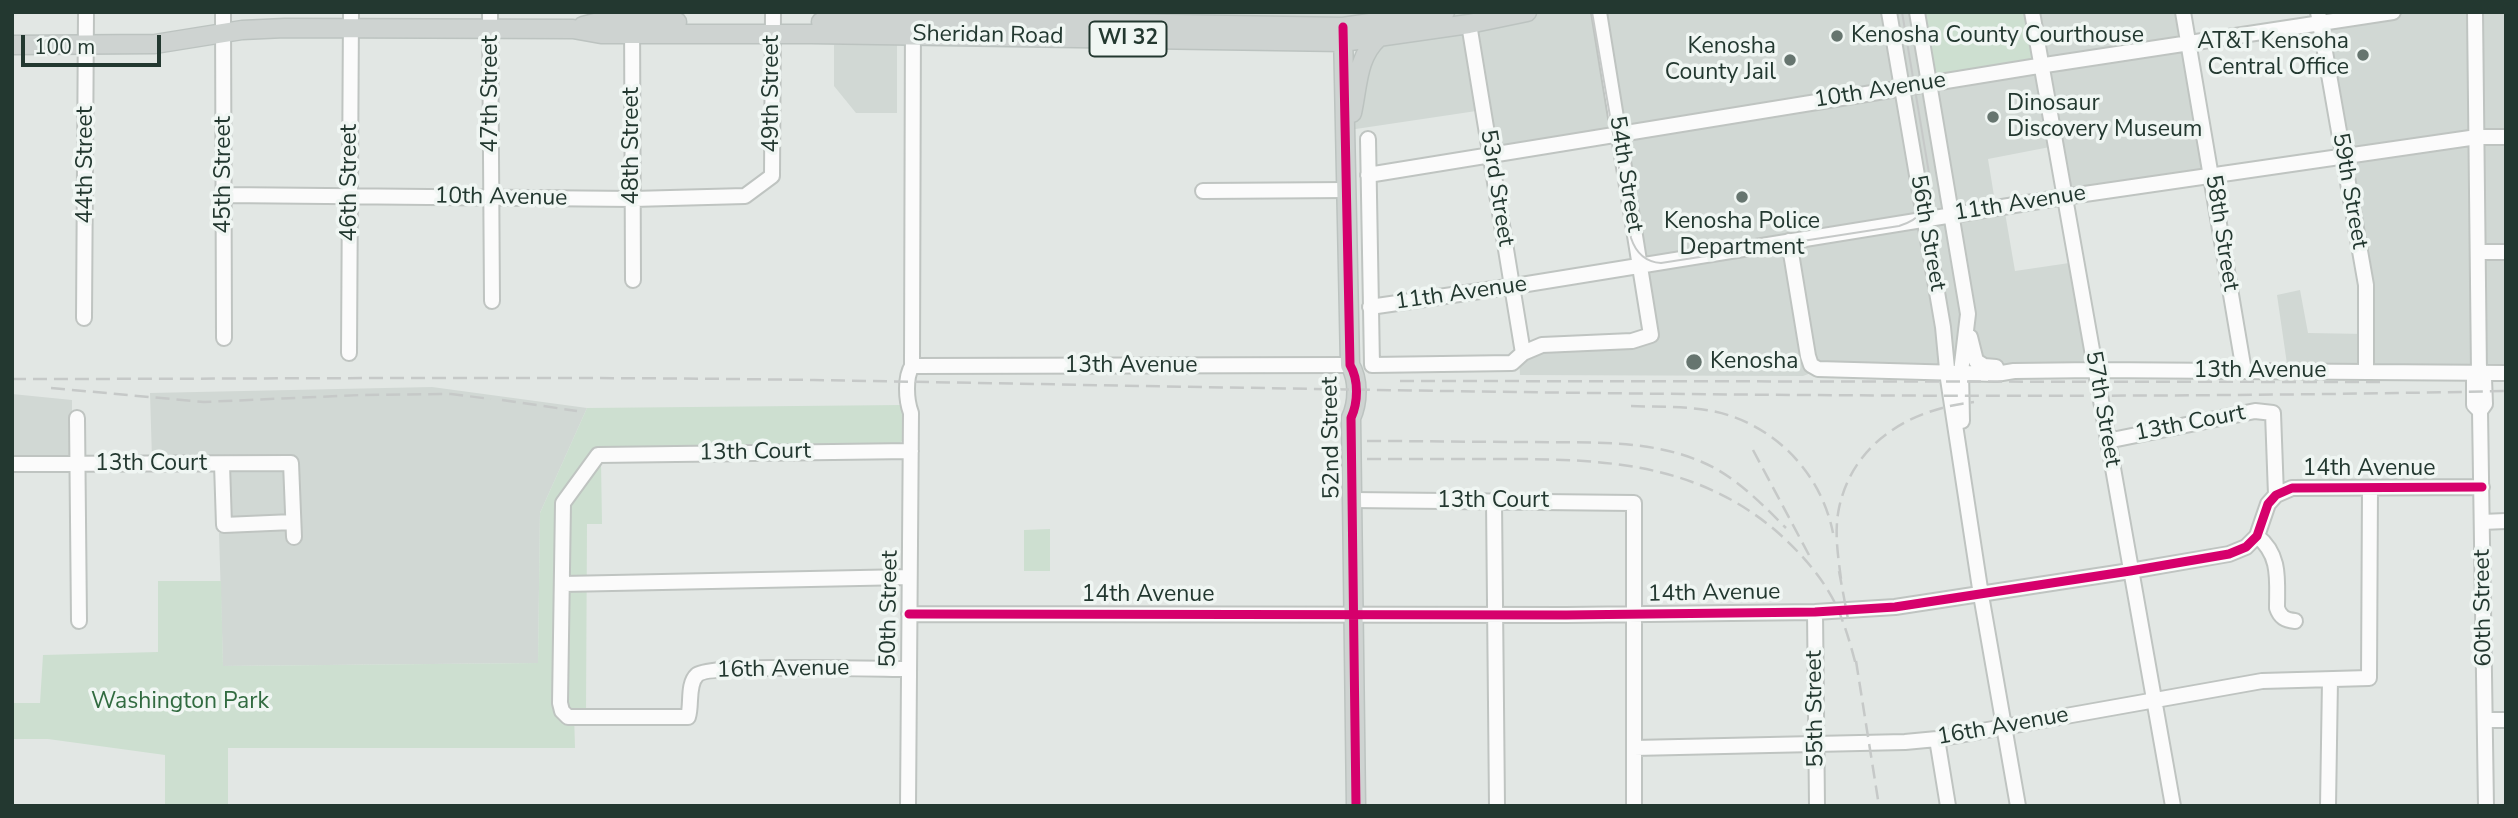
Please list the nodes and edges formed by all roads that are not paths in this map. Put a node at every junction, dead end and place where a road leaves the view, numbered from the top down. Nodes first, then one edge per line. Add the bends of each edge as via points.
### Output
1 (86, 12) edge
2 (223, 12) edge
3 (1445, 12) edge
4 (1527, 12) edge
5 (1599, 12) edge
6 (1889, 12) edge
7 (1917, 12) edge
8 (2032, 12) edge
9 (2183, 12) edge
10 (2393, 12) edge
11 (2475, 12) edge
12 (2319, 18) edge
13 (351, 20) edge
14 (491, 20) edge
15 (632, 23) edge
16 (913, 23) edge
17 (773, 24) edge
18 (1469, 24) junction
19 (1343, 27) edge
20 (223, 32) junction
21 (1378, 38) junction
22 (2189, 44) junction
23 (12, 45) edge
24 (86, 45) junction
25 (2041, 66) junction
26 (1929, 83) junction
27 (1902, 88) junction
28 (1618, 133) junction
29 (2477, 137) junction
30 (2506, 137) edge
31 (1368, 139) dead end
32 (1346, 144) junction
33 (1491, 154) junction
34 (2343, 157) junction
35 (1368, 175) junction
36 (772, 176) joint
37 (2212, 176) junction
38 (1347, 190) junction
39 (1203, 191) dead end
40 (224, 195) junction
41 (349, 196) junction
42 (2064, 197) junction
43 (492, 198) junction
44 (633, 199) junction
45 (1952, 215) junction
46 (1923, 220) junction
47 (1788, 241) junction
48 (2478, 252) junction
49 (2506, 252) edge
50 (1640, 264) junction
51 (633, 280) dead end
52 (1511, 286) junction
53 (492, 301) dead end
54 (1370, 307) junction
55 (84, 318) dead end
56 (1968, 325) junction
57 (224, 338) dead end
58 (349, 353) dead end
59 (1523, 353) junction
60 (1350, 365) junction
61 (912, 366) junction
62 (2095, 370) junction
63 (1954, 371) junction
64 (2014, 371) junction
65 (2244, 371) junction
66 (2366, 372) junction
67 (2479, 373) junction
68 (2506, 373) edge
69 (77, 418) dead end
70 (2108, 441) junction
71 (911, 451) junction
72 (12, 464) edge
73 (222, 464) junction
74 (77, 465) junction
75 (2482, 487) junction
76 (2370, 488) junction
77 (2276, 495) junction
78 (1352, 500) junction
79 (1494, 501) junction
80 (293, 522) junction
81 (2506, 522) edge
82 (2482, 523) junction
83 (2257, 536) junction
84 (294, 537) dead end
85 (2130, 572) junction
86 (909, 578) junction
87 (563, 584) junction
88 (1981, 594) junction
89 (1815, 612) junction
90 (909, 614) junction
91 (1634, 614) junction
92 (1353, 615) junction
93 (1494, 615) junction
94 (79, 621) dead end
95 (2295, 621) dead end
96 (908, 669) junction
97 (2330, 680) junction
98 (2155, 700) junction
99 (2486, 720) junction
100 (2506, 720) edge
101 (2004, 727) junction
102 (1937, 739) junction
103 (1817, 744) junction
104 (1634, 748) junction
105 (908, 806) edge
106 (1356, 806) edge
107 (1497, 806) edge
108 (1634, 806) edge
109 (1817, 806) edge
110 (1948, 806) edge
111 (2018, 806) edge
112 (2173, 806) edge
113 (2328, 806) edge
114 (2486, 806) edge

1 - 24 street, 44th Street
2 - 20 street, 45th Street
3 - 19 main road, Sheridan Road / WI 32
4 - 18 main road, Sheridan Road / WI 32
5 - 28 street, 54th Street
6 - 27 street, 56th Street
7 - 26 street, 56th Street
8 - 25 street, 57th Street
9 - 22 street, 58th Street
10 - 12 street, 10th Avenue
11 - 29 street, 60th Street
12 - 22 street, 10th Avenue
12 - 34 street, 59th Street
13 - 14 main road, Sheridan Road / WI 32
13 - 20 main road, Sheridan Road / WI 32
13 - 41 street, 46th Street
14 - 15 main road, Sheridan Road / WI 32 via 573,29 599,22
14 - 43 street, 47th Street
15 - 17 main road, Sheridan Road / WI 32
15 - 44 street, 48th Street
16 - 17 main road, Sheridan Road / WI 32
16 - 19 main road, Sheridan Road / WI 32
16 - 61 street, 50th Street
17 - 36 street, 49th Street
18 - 21 main road, Sheridan Road / WI 32
18 - 33 street, 53rd Street
19 - 21 main road, Sheridan Road / WI 32
19 - 32 main road, 52nd Street
20 - 24 main road, Sheridan Road / WI 32 via 155,44
20 - 40 street, 45th Street
21 - 32 main road via 1363,59
22 - 25 street, 10th Avenue
22 - 37 street, 58th Street
23 - 24 main road, Sheridan Road / WI 32
24 - 55 street, 44th Street
25 - 26 street, 10th Avenue
25 - 42 street, 57th Street
26 - 27 street, 10th Avenue
26 - 45 street, 56th Street
27 - 28 street, 10th Avenue
27 - 46 street, 56th Street
28 - 33 street, 10th Avenue
28 - 50 street, 54th Street
29 - 30 street, 11th Avenue
29 - 34 street, 11th Avenue
29 - 48 street, 60th Street
31 - 35 street
32 - 38 main road, 52nd Street
33 - 35 street, 10th Avenue
33 - 52 street, 53rd Street
34 - 37 street, 11th Avenue
34 - 66 street, 59th Street via 2366,285
35 - 54 street
36 - 44 street, 10th Avenue via 744,196
37 - 42 street, 11th Avenue
37 - 65 street, 58th Street
38 - 39 street
38 - 60 main road, 52nd Street
40 - 41 street, 10th Avenue
40 - 57 street, 45th Street
41 - 43 street, 10th Avenue
41 - 58 street, 46th Street
42 - 45 street, 11th Avenue
42 - 62 street, 57th Street
43 - 44 street, 10th Avenue
43 - 53 street, 47th Street
44 - 51 street, 48th Street
45 - 46 street, 11th Avenue
45 - 56 street, 56th Street
46 - 47 street, 11th Avenue
46 - 63 street, 56th Street
47 - 50 street, 11th Avenue
47 - 63 street, 13th Avenue via 1812,366
48 - 49 street
48 - 67 street, 60th Street
50 - 52 street, 11th Avenue
50 - 59 street, 54th Street via 1651,335 1632,341 1542,345
52 - 54 street, 11th Avenue
52 - 59 street, 53rd Street
54 - 59 street via 1372,365 1512,363
56 - 63 street, 56th Street
56 - 64 street, 13th Avenue via 1978,362
60 - 61 street, 13th Avenue
60 - 78 main road, 52nd Street via 1344,374 1344,397 1351,418
61 - 71 street, 50th Street via 916,405 911,412
62 - 64 street, 13th Avenue
62 - 65 street, 13th Avenue
62 - 70 street, 57th Street
63 - 64 street, 13th Avenue
63 - 88 street, 56th Street
65 - 66 street, 13th Avenue
66 - 67 street, 13th Avenue
67 - 68 street, 13th Avenue
67 - 75 street, 60th Street via 2474,379 2474,405 2480,411
69 - 74 street
70 - 77 street, 13th Court via 2255,411 2273,413
70 - 85 street, 57th Street
71 - 86 street, 50th Street
71 - 87 street, 13th Court via 598,455 563,503
72 - 74 street, 13th Court
73 - 74 street, 13th Court
73 - 80 street, 13th Court via 291,463
73 - 80 street via 223,525
74 - 94 street
75 - 76 street, 14th Avenue
75 - 82 street, 60th Street
76 - 77 street, 14th Avenue via 2292,488
76 - 97 street, 16th Avenue via 2369,678
77 - 83 street, 14th Avenue
78 - 79 street, 13th Court
78 - 92 main road, 52nd Street
79 - 91 street, 13th Court via 1634,503
79 - 93 street
80 - 84 street
81 - 82 street
82 - 99 street, 60th Street
83 - 85 street, 14th Avenue via 2230,554
83 - 95 street via 2276,560 2279,614
85 - 88 street, 14th Avenue
85 - 98 street, 57th Street
86 - 87 street
86 - 90 street, 50th Street
87 - 96 street, 16th Avenue via 560,703 568,717 688,717 692,685 704,671
88 - 89 street, 14th Avenue via 1895,607
88 - 101 street, 56th Street
89 - 91 street, 14th Avenue
89 - 103 street, 55th Street
90 - 92 street, 14th Avenue
90 - 96 street, 50th Street
91 - 93 street, 14th Avenue
91 - 104 street
92 - 93 street, 14th Avenue
92 - 106 main road, 52nd Street
93 - 107 street
96 - 105 street, 50th Street
97 - 98 street, 16th Avenue via 2262,681
97 - 113 street
98 - 101 street, 16th Avenue
98 - 112 street, 57th Street
99 - 100 street
99 - 114 street, 60th Street
101 - 102 street, 16th Avenue
101 - 111 street, 56th Street
102 - 103 street, 16th Avenue
102 - 110 street
103 - 104 street, 16th Avenue
103 - 109 street, 55th Street
104 - 108 street

